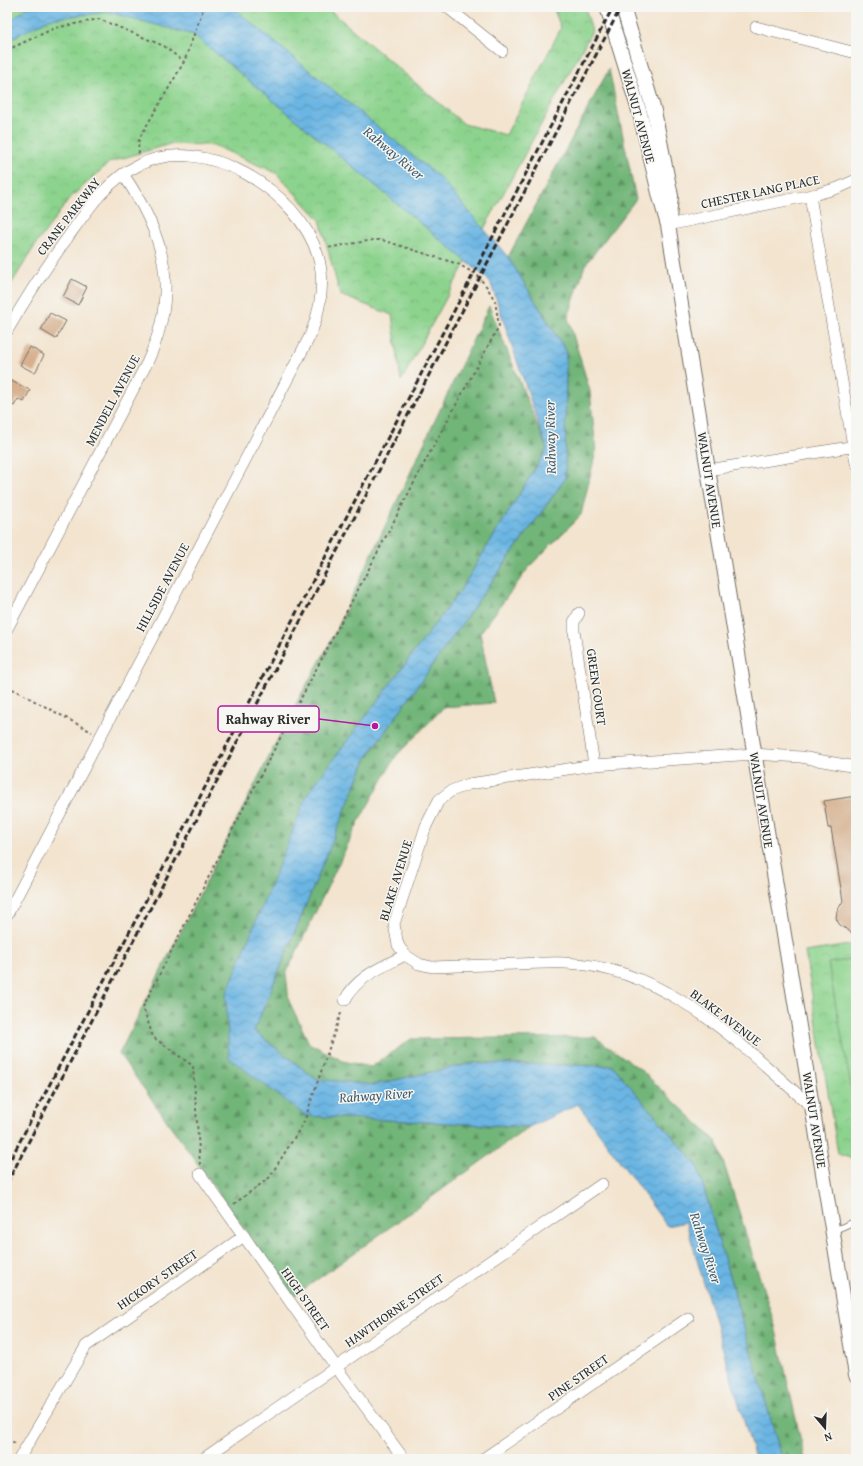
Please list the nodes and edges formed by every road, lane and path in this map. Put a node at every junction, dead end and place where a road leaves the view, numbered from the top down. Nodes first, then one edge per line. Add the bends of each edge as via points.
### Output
1 (204, 7) edge
2 (447, 7) edge
3 (607, 7) edge
4 (623, 7) edge
5 (756, 27) dead end
6 (7, 50) edge
7 (502, 51) dead end
8 (856, 53) edge
9 (184, 62) junction
10 (140, 164) junction
11 (123, 174) junction
12 (856, 180) edge
13 (810, 196) junction
14 (668, 225) junction
15 (316, 250) junction
16 (321, 267) joint
17 (7, 331) edge
18 (855, 446) edge
19 (856, 463) edge
20 (708, 470) junction
21 (579, 613) dead end
22 (7, 629) edge
23 (7, 686) edge
24 (100, 736) junction
25 (754, 754) junction
26 (594, 765) junction
27 (856, 767) edge
28 (7, 915) edge
29 (405, 955) junction
30 (345, 1000) joint
31 (812, 1107) junction
32 (200, 1174) joint
33 (602, 1184) dead end
34 (225, 1211) junction
35 (856, 1221) edge
36 (833, 1232) junction
37 (244, 1236) junction
38 (688, 1318) dead end
39 (852, 1327) edge
40 (336, 1367) junction
41 (856, 1375) edge
42 (19, 1459) edge
43 (203, 1459) edge
44 (404, 1459) edge
45 (483, 1459) edge

1 - 9 path
2 - 7 street
3 - 14 street, WALNUT AVENUE via 640,114
4 - 14 street, WALNUT AVENUE via 654,111 671,196
5 - 8 street
6 - 9 path via 55,28 99,19 164,46
9 - 10 path via 140,137
10 - 11 street, CRANE PARKWAY
10 - 15 street, CRANE PARKWAY via 164,157 186,156 210,160 237,170 262,184 282,200 299,220
11 - 17 street, CRANE PARKWAY via 88,209 40,276
11 - 22 street, MENDELL AVENUE via 147,212 160,248 165,295 158,335 143,370
12 - 13 street, CHESTER LANG PLACE
13 - 14 street, CHESTER LANG PLACE
13 - 18 street
14 - 20 street, WALNUT AVENUE
15 - 16 street, CRANE PARKWAY
15 - 32 path via 382,240 458,264 477,275 487,287 495,301 499,326 303,694 142,1007 153,1037 193,1066
16 - 24 street, HILLSIDE AVENUE via 321,300 310,336
18 - 19 street
18 - 20 street
20 - 25 street, WALNUT AVENUE
21 - 26 street, GREEN COURT via 574,622 574,631
23 - 24 path
24 - 28 street, HILLSIDE AVENUE
25 - 26 street, BLAKE AVENUE
25 - 27 street, BLAKE AVENUE via 801,757
25 - 31 street, WALNUT AVENUE
26 - 29 street, BLAKE AVENUE via 469,784 451,791 439,800 426,826 394,924 398,945
29 - 30 street via 360,980
29 - 31 street, BLAKE AVENUE via 419,964 432,967 565,963 598,967 634,978 670,993 704,1015 732,1036
30 - 34 path via 304,1122 269,1178
31 - 36 street, WALNUT AVENUE
32 - 34 street, HIGH STREET
33 - 40 street, HAWTHORNE STREET
34 - 37 street, HIGH STREET
35 - 36 lane
36 - 39 street, WALNUT AVENUE
37 - 40 street, HIGH STREET
37 - 42 street, HICKORY STREET via 86,1346
38 - 45 street, PINE STREET
39 - 41 street, WALNUT AVENUE
40 - 43 street, HAWTHORNE STREET
40 - 44 street, HIGH STREET

